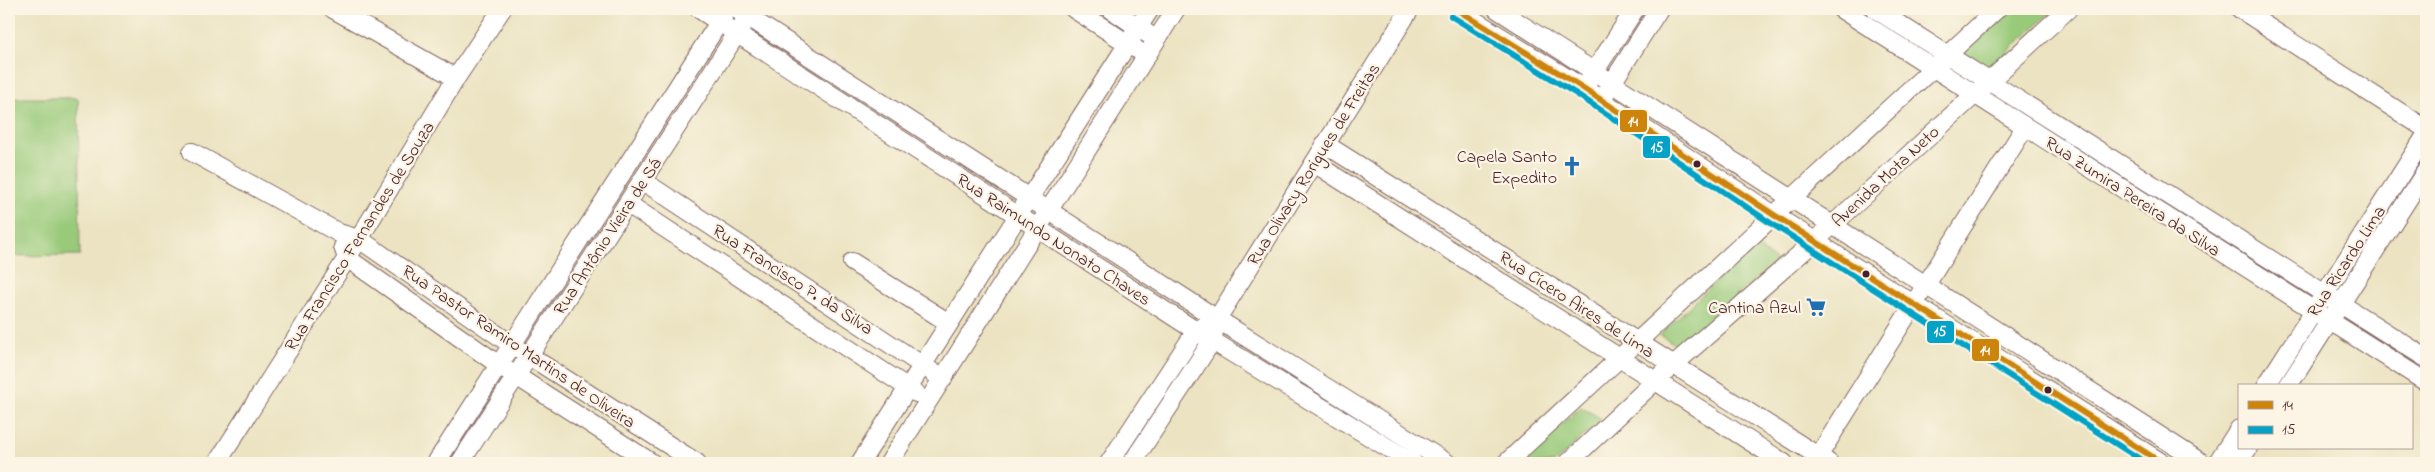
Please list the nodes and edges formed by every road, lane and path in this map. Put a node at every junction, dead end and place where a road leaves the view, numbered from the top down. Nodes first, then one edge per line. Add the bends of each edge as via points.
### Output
1 (333, 9) edge
2 (502, 9) edge
3 (699, 9) edge
4 (1074, 9) edge
5 (1110, 9) edge
6 (1150, 9) edge
7 (1176, 9) edge
8 (1410, 9) edge
9 (1456, 9) edge
10 (1497, 9) edge
11 (1635, 9) edge
12 (1659, 9) edge
13 (1841, 9) edge
14 (1875, 9) edge
15 (1997, 9) edge
16 (2068, 9) edge
17 (2240, 9) edge
18 (745, 11) edge
19 (723, 15) edge
20 (1138, 27) junction
21 (736, 33) junction
22 (1157, 40) junction
23 (1128, 44) junction
24 (1559, 48) junction
25 (1947, 54) junction
26 (1145, 55) junction
27 (1548, 66) junction
28 (1933, 68) junction
29 (1594, 70) junction
30 (456, 78) junction
31 (1989, 81) junction
32 (1612, 83) junction
33 (1583, 88) junction
34 (1974, 94) junction
35 (1601, 100) junction
36 (2025, 127) junction
37 (2426, 129) edge
38 (2426, 136) edge
39 (1325, 144) junction
40 (192, 152) dead end
41 (1314, 163) junction
42 (2426, 171) edge
43 (643, 181) junction
44 (1029, 198) junction
45 (1791, 199) junction
46 (628, 204) junction
47 (1049, 211) junction
48 (1774, 215) junction
49 (1017, 216) junction
50 (1832, 225) junction
51 (1038, 228) junction
52 (339, 233) junction
53 (360, 239) junction
54 (1815, 241) junction
55 (1499, 254) junction
56 (346, 258) junction
57 (852, 262) dead end
58 (1485, 272) junction
59 (1925, 285) junction
60 (2325, 294) junction
61 (1914, 304) junction
62 (2340, 304) junction
63 (2314, 311) junction
64 (1217, 319) junction
65 (2329, 321) junction
66 (949, 323) junction
67 (1196, 331) junction
68 (1212, 341) junction
69 (1637, 342) junction
70 (512, 345) junction
71 (530, 357) junction
72 (1619, 358) junction
73 (2426, 358) edge
74 (922, 364) junction
75 (499, 365) junction
76 (1673, 366) junction
77 (517, 376) junction
78 (943, 379) junction
79 (1655, 380) junction
80 (2426, 382) edge
81 (2267, 384) edge
82 (2289, 384) edge
83 (908, 387) junction
84 (1341, 397) junction
85 (929, 401) junction
86 (1332, 413) junction
87 (2238, 431) edge
88 (2247, 450) edge
89 (1820, 461) edge
90 (217, 463) edge
91 (436, 463) edge
92 (460, 463) edge
93 (652, 463) edge
94 (697, 463) edge
95 (860, 463) edge
96 (889, 463) edge
97 (1109, 463) edge
98 (1132, 463) edge
99 (1413, 463) edge
100 (1447, 463) edge
101 (1506, 463) edge
102 (1568, 463) edge
103 (1784, 463) edge
104 (2162, 463) edge
105 (2202, 463) edge
106 (2217, 463) edge
107 (2238, 463) edge

1 - 30 street
2 - 30 street, Rua Francisco Fernandes de Souza
3 - 19 street, Rua Raimundo Nonato Chaves
4 - 23 street
5 - 20 street
6 - 20 street
7 - 22 street
8 - 39 street, Rua Olivacy Rorigues de Freitas
9 - 27 street
10 - 24 street
11 - 29 street
12 - 32 street
13 - 28 street, Rua Zumira Pereira da Silva
14 - 25 street, Rua Zumira Pereira da Silva
15 - 25 street
16 - 31 street, Avenida Mota Neto
17 - 37 street
18 - 21 street, Rua Antônio Vieira de Sá
18 - 44 street, Rua Raimundo Nonato Chaves
19 - 21 street, Rua Raimundo Nonato Chaves
19 - 70 street, Rua Antônio Vieira de Sá
20 - 22 street
20 - 23 street
21 - 43 street, Rua Antônio Vieira de Sá
21 - 49 street, Rua Raimundo Nonato Chaves
22 - 26 street
23 - 26 street
23 - 44 street
24 - 27 street
24 - 29 street
25 - 28 street
25 - 31 street, Rua Zumira Pereira da Silva
26 - 47 street
27 - 33 street
28 - 34 street, Rua Zumira Pereira da Silva
28 - 45 street
29 - 32 street
29 - 33 street
30 - 53 street, Rua Francisco Fernandes de Souza
31 - 34 street, Avenida Mota Neto
31 - 60 street, Rua Zumira Pereira da Silva
32 - 35 street
32 - 45 street
33 - 35 street
34 - 36 street, Rua Zumira Pereira da Silva
34 - 50 street, Avenida Mota Neto
35 - 48 street
36 - 59 street
36 - 63 street, Rua Zumira Pereira da Silva
38 - 60 street, Rua Ricardo Lima
39 - 41 street, Rua Olivacy Rorigues de Freitas
39 - 55 street, Rua Cícero Aires de Lima
40 - 52 street, Rua Pastor Ramiro Martins de Oliveira
41 - 58 street, Rua Cícero Aires de Lima
41 - 64 street, Rua Olivacy Rorigues de Freitas
42 - 62 street, Rua Ricardo Lima
43 - 46 street, Rua Antônio Vieira de Sá
43 - 74 street, Rua Francisco P. da Silva
44 - 47 street, Rua Raimundo Nonato Chaves
44 - 49 street
45 - 48 street
45 - 50 street
46 - 71 street, Rua Antônio Vieira de Sá
46 - 83 street, Rua Francisco P. da Silva
47 - 51 street
47 - 64 street, Rua Raimundo Nonato Chaves
48 - 54 street
48 - 69 street
49 - 51 street, Rua Raimundo Nonato Chaves
49 - 66 street
50 - 54 street, Avenida Mota Neto
50 - 59 street
51 - 67 street, Rua Raimundo Nonato Chaves
51 - 78 street
52 - 53 street, Rua Pastor Ramiro Martins de Oliveira
52 - 56 street
53 - 56 street, Rua Francisco Fernandes de Souza
53 - 70 street, Rua Pastor Ramiro Martins de Oliveira
54 - 61 street
54 - 76 street, Avenida Mota Neto
55 - 58 street
55 - 69 street, Rua Cícero Aires de Lima
56 - 75 street, Rua Pastor Ramiro Martins de Oliveira
56 - 90 street, Rua Francisco Fernandes de Souza
57 - 66 street
58 - 72 street, Rua Cícero Aires de Lima
59 - 61 street
59 - 105 street
60 - 62 street, Rua Zumira Pereira da Silva
60 - 63 street, Rua Ricardo Lima
61 - 89 street
61 - 104 street
62 - 65 street, Rua Ricardo Lima
62 - 73 street, Rua Zumira Pereira da Silva
63 - 65 street, Rua Zumira Pereira da Silva
63 - 81 street, Rua Ricardo Lima
64 - 67 street
64 - 68 street
64 - 84 street, Rua Raimundo Nonato Chaves
65 - 80 street, Rua Zumira Pereira da Silva
65 - 82 street, Rua Ricardo Lima
66 - 74 street
67 - 68 street, Rua Raimundo Nonato Chaves
67 - 97 street
68 - 86 street, Rua Raimundo Nonato Chaves
68 - 98 street
69 - 72 street
69 - 76 street, Rua Cícero Aires de Lima
70 - 71 street, Rua Pastor Ramiro Martins de Oliveira
70 - 75 street, Rua Antônio Vieira de Sá
71 - 77 street, Rua Antônio Vieira de Sá
71 - 94 street, Rua Pastor Ramiro Martins de Oliveira
72 - 79 street, Rua Cícero Aires de Lima
72 - 101 street
74 - 78 street, Rua Francisco P. da Silva
74 - 83 street
75 - 77 street, Rua Pastor Ramiro Martins de Oliveira
75 - 91 street, Rua Antônio Vieira de Sá
76 - 79 street, Avenida Mota Neto
76 - 89 street, Rua Cícero Aires de Lima
77 - 92 street, Rua Antônio Vieira de Sá
77 - 93 street, Rua Pastor Ramiro Martins de Oliveira
78 - 85 street
79 - 102 street, Avenida Mota Neto
79 - 103 street, Rua Cícero Aires de Lima
83 - 85 street, Rua Francisco P. da Silva
83 - 95 street
84 - 86 street
84 - 100 street, Rua Raimundo Nonato Chaves
85 - 96 street
86 - 99 street, Rua Raimundo Nonato Chaves
87 - 106 street
88 - 107 street

